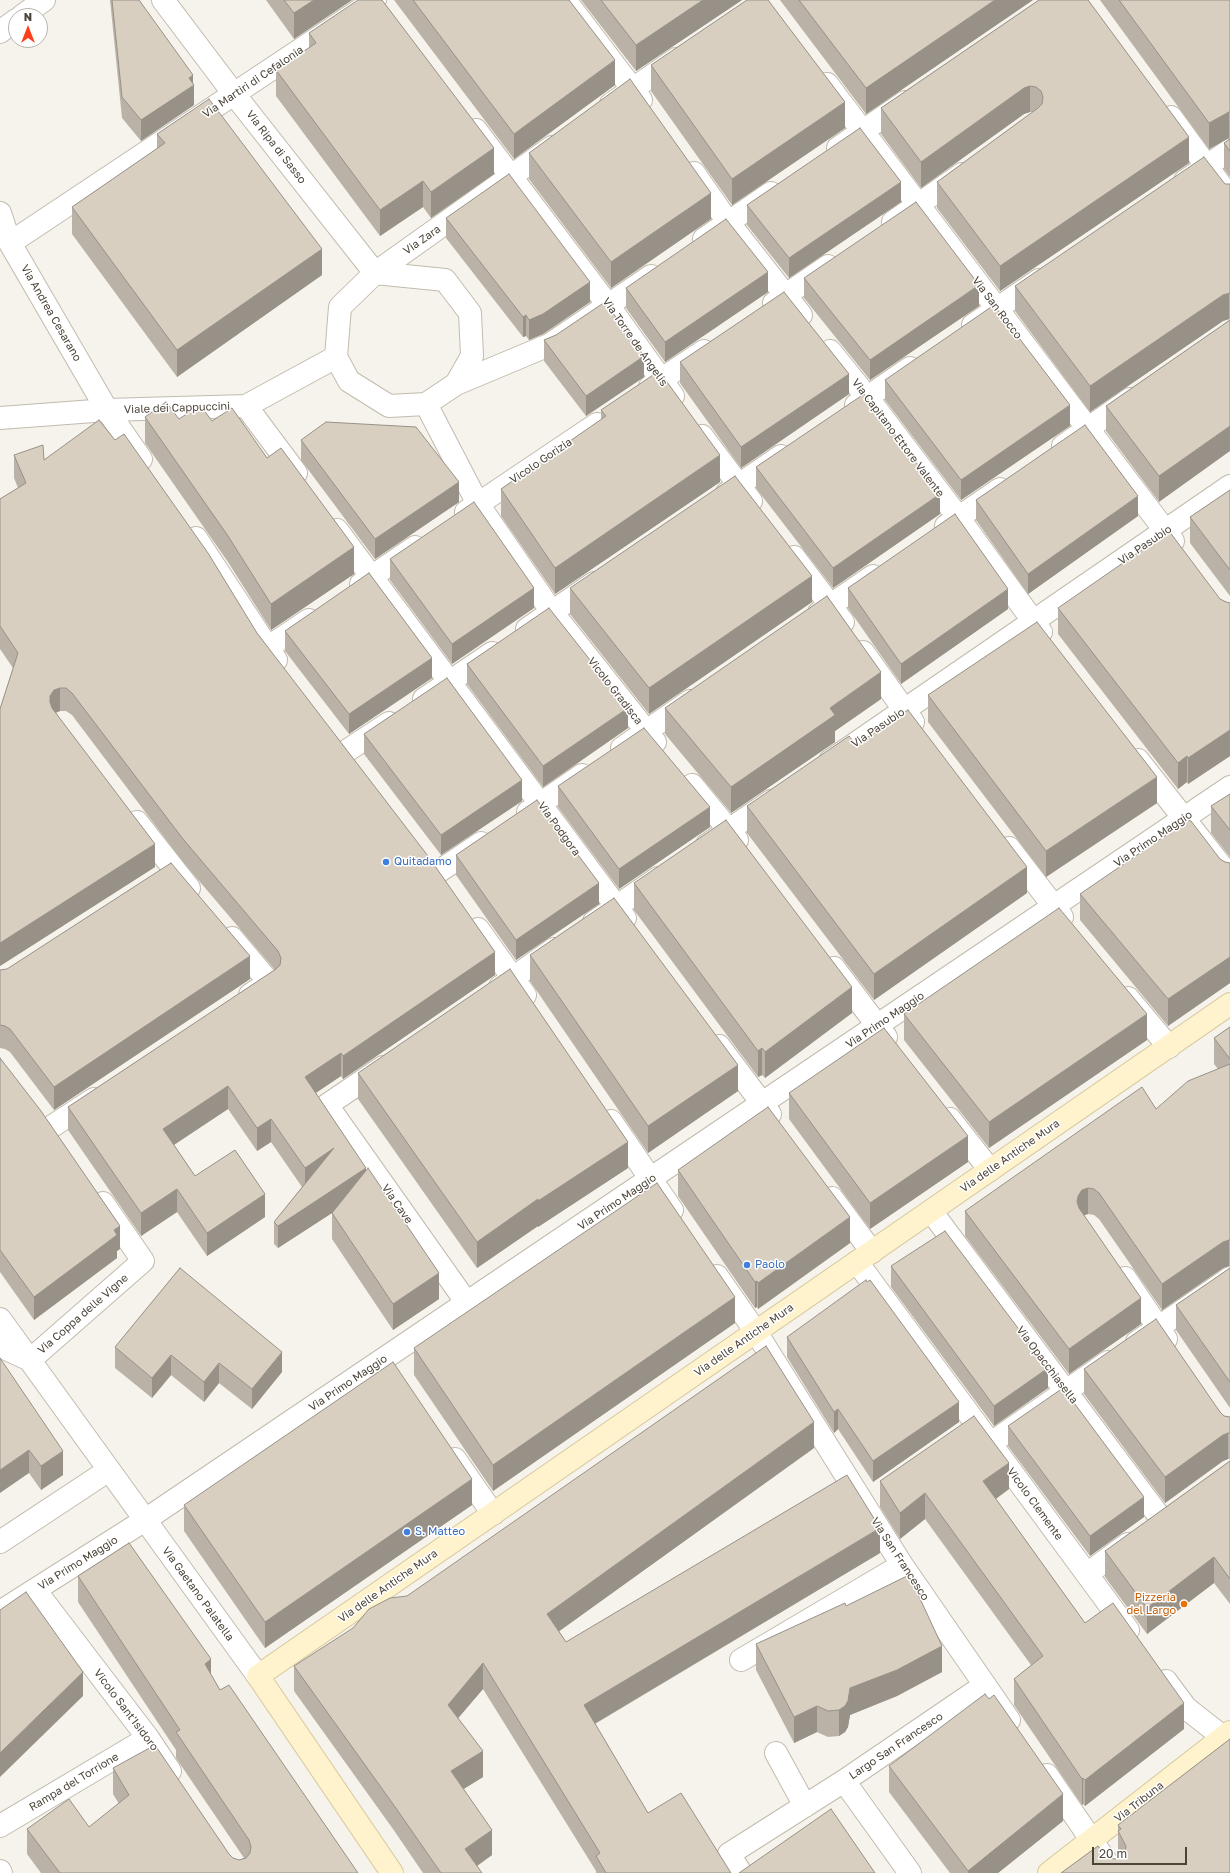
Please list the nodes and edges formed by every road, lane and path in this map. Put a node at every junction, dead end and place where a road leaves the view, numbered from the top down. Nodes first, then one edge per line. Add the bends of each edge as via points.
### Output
1 (44, 0) edge
2 (163, 0) edge
3 (565, 0) edge
4 (380, 4) edge
5 (33, 8) edge
6 (692, 48) edge
7 (816, 69) edge
8 (633, 88) junction
9 (921, 92) edge
10 (234, 94) junction
11 (1160, 102) edge
12 (464, 114) edge
13 (651, 114) edge
14 (594, 116) edge
15 (863, 131) junction
16 (569, 135) edge
17 (1230, 150) edge
18 (825, 157) edge
19 (683, 158) edge
20 (975, 164) edge
21 (1207, 166) junction
22 (511, 177) junction
23 (786, 183) edge
24 (1167, 193) edge
25 (1230, 198) edge
26 (919, 205) junction
27 (0, 213) edge
28 (728, 222) junction
29 (874, 235) edge
30 (10, 243) junction
31 (690, 248) edge
32 (842, 257) edge
33 (665, 266) edge
34 (1056, 269) edge
35 (375, 273) junction
36 (785, 296) junction
37 (608, 304) junction
38 (997, 309) junction
39 (759, 313) edge
40 (958, 335) edge
41 (720, 340) edge
42 (926, 357) edge
43 (336, 358) junction
44 (661, 380) junction
45 (456, 384) junction
46 (1146, 388) edge
47 (867, 397) junction
48 (635, 398) edge
49 (426, 404) junction
50 (246, 406) junction
51 (107, 410) junction
52 (615, 411) edge
53 (842, 415) edge
54 (0, 418) edge
55 (1088, 428) junction
56 (796, 446) edge
57 (1049, 455) edge
58 (151, 474) edge
59 (1016, 477) edge
60 (738, 485) junction
61 (1230, 486) edge
62 (307, 488) edge
63 (713, 502) edge
64 (478, 504) junction
65 (326, 514) edge
66 (762, 517) edge
67 (958, 517) junction
68 (187, 524) edge
69 (1165, 531) junction
70 (932, 535) edge
71 (782, 542) edge
72 (1184, 555) edge
73 (888, 565) edge
74 (610, 572) edge
75 (372, 577) junction
76 (346, 595) edge
77 (830, 605) junction
78 (326, 608) edge
79 (552, 612) junction
80 (1032, 622) junction
81 (804, 623) edge
82 (1052, 647) edge
83 (267, 648) junction
84 (290, 679) edge
85 (450, 681) junction
86 (705, 691) edge
87 (904, 710) junction
88 (646, 731) junction
89 (331, 734) edge
90 (923, 736) edge
91 (1125, 742) edge
92 (666, 754) edge
93 (680, 772) edge
94 (813, 772) edge
95 (1230, 787) edge
96 (787, 790) edge
97 (540, 804) junction
98 (127, 808) edge
99 (1184, 818) junction
100 (514, 821) edge
101 (729, 830) junction
102 (995, 830) edge
103 (495, 834) edge
104 (748, 855) edge
105 (692, 856) edge
106 (673, 868) edge
107 (1230, 877) edge
108 (451, 891) edge
109 (204, 905) edge
110 (616, 907) junction
111 (1053, 907) junction
112 (468, 916) edge
113 (218, 923) edge
114 (1073, 931) edge
115 (635, 932) edge
116 (820, 950) edge
117 (513, 978) junction
118 (1113, 980) edge
119 (481, 1000) edge
120 (236, 1004) edge
121 (1230, 1004) edge
122 (535, 1010) edge
123 (877, 1025) junction
124 (706, 1027) edge
125 (1168, 1047) junction
126 (897, 1050) edge
127 (398, 1057) edge
128 (111, 1088) edge
129 (936, 1101) edge
130 (762, 1103) junction
131 (602, 1108) edge
132 (37, 1109) edge
133 (51, 1127) junction
134 (780, 1128) edge
135 (64, 1146) edge
136 (990, 1170) junction
137 (651, 1179) junction
138 (822, 1184) edge
139 (91, 1185) edge
140 (931, 1210) junction
141 (682, 1224) edge
142 (864, 1257) junction
143 (708, 1262) edge
144 (1115, 1264) edge
145 (1230, 1278) edge
146 (467, 1303) junction
147 (0, 1319) edge
148 (1158, 1328) junction
149 (756, 1332) junction
150 (0, 1346) edge
151 (1176, 1353) edge
152 (30, 1360) junction
153 (1067, 1390) junction
154 (977, 1426) junction
155 (959, 1438) edge
156 (444, 1442) edge
157 (991, 1443) junction
158 (109, 1470) junction
159 (883, 1490) dead end
160 (864, 1503) junction
161 (1181, 1506) edge
162 (493, 1514) junction
163 (145, 1520) junction
164 (1162, 1520) junction
165 (0, 1542) edge
166 (902, 1565) junction
167 (1087, 1574) junction
168 (35, 1590) junction
169 (0, 1612) edge
170 (1138, 1644) edge
171 (741, 1660) dead end
172 (1153, 1663) edge
173 (258, 1676) junction
174 (985, 1685) junction
175 (1226, 1735) edge
176 (1020, 1737) edge
177 (148, 1738) junction
178 (776, 1753) dead end
179 (1034, 1756) edge
180 (844, 1781) junction
181 (182, 1789) edge
182 (805, 1806) junction
183 (0, 1826) edge
184 (1091, 1840) junction
185 (392, 1873) edge
186 (741, 1873) edge
187 (910, 1873) edge
188 (1049, 1873) edge
189 (1114, 1873) edge

1 - 5 street
2 - 10 street, Via Ripa di Sasso
3 - 8 street
4 - 10 street, Via Martiri di Cefalonia
6 - 8 street
7 - 15 street, Via San Rocco
8 - 13 street
8 - 14 street
9 - 15 street
10 - 30 street, Via Martiri di Cefalonia
10 - 35 street, Via Ripa di Sasso
11 - 21 street
12 - 22 street, Via Torre de Angelis
15 - 18 street
15 - 26 street, Via San Rocco
16 - 22 street, Via Zara
17 - 21 street
19 - 28 street, Via Capitano Ettore Valente
20 - 26 street
21 - 24 street
21 - 25 street
22 - 35 street, Via Zara
22 - 37 street, Via Torre de Angelis
23 - 28 street
26 - 29 street
26 - 38 street, Via San Rocco
27 - 30 street, Via Andrea Cesarano
28 - 31 street
28 - 36 street, Via Capitano Ettore Valente
30 - 51 street, Via Andrea Cesarano
32 - 36 street
33 - 37 street
34 - 38 street
35 - 43 street via 340,307
35 - 45 street via 445,280 470,313 472,356
36 - 39 street
36 - 47 street, Via Capitano Ettore Valente
37 - 44 street, Via Torre de Angelis
37 - 45 street via 549,345
38 - 40 street
38 - 55 street, Via San Rocco
41 - 44 street
42 - 47 street
43 - 49 street via 349,381 389,406
43 - 50 street
44 - 48 street
44 - 60 street, Via Torre de Angelis
45 - 49 street
46 - 55 street
47 - 53 street
47 - 67 street, Via Capitano Ettore Valente
49 - 64 street, Vicolo Gradisca
50 - 51 street, Viale dei Cappuccini
50 - 62 street
51 - 54 street, Viale dei Cappuccini
51 - 58 street, Viale dei Cappuccini
52 - 64 street, Vicolo Gorizia
55 - 57 street
55 - 69 street, Via San Rocco
56 - 60 street
59 - 67 street
60 - 63 street
60 - 66 street, Via Torre de Angelis
61 - 69 street, Via Pasubio
64 - 75 street, Vicolo Gorizia
64 - 79 street, Vicolo Gradisca
65 - 75 street, Via Podgora
67 - 70 street
67 - 80 street, Via Capitano Ettore Valente
68 - 83 street
69 - 72 street, Via San Rocco
69 - 80 street, Via Pasubio
71 - 77 street
73 - 77 street
74 - 79 street
75 - 76 street, Vicolo Gorizia
75 - 85 street, Via Podgora
77 - 81 street
77 - 87 street
78 - 83 street
79 - 85 street
79 - 88 street, Vicolo Gradisca
80 - 82 street, Via Capitano Ettore Valente
80 - 87 street, Via Pasubio
83 - 84 street
85 - 89 street via 407,710 350,759
85 - 97 street, Via Podgora
86 - 88 street
87 - 90 street
87 - 94 street, Via Pasubio
88 - 92 street, Vicolo Gradisca
88 - 97 street
91 - 99 street
93 - 101 street
95 - 99 street, Via Primo Maggio
96 - 101 street
97 - 100 street
97 - 110 street, Via Podgora
98 - 109 street via 167,874
99 - 107 street
99 - 111 street, Via Primo Maggio
101 - 104 street
101 - 105 street
102 - 111 street
103 - 108 street via 433,866
106 - 110 street
110 - 115 street, Via Podgora
110 - 117 street
111 - 114 street
111 - 123 street, Via Primo Maggio
112 - 117 street
113 - 120 street via 269,982
116 - 123 street
117 - 119 street
117 - 122 street
118 - 125 street
121 - 125 main road, Via delle Antiche Mura
123 - 126 street
123 - 130 street, Via Primo Maggio
124 - 130 street
125 - 136 main road, Via delle Antiche Mura
127 - 146 street, Via Cave via 327,1105
128 - 133 street
129 - 136 street
130 - 134 street
130 - 137 street, Via Primo Maggio
131 - 137 street
132 - 133 street
133 - 135 street
136 - 140 main road, Via delle Antiche Mura
137 - 141 street
137 - 146 street, Via Primo Maggio
138 - 142 street
139 - 152 street, Via Coppa delle Vigne via 143,1261
140 - 142 main road, Via delle Antiche Mura
140 - 153 street, Via Opacchiasella
142 - 149 main road, Via delle Antiche Mura
142 - 154 street, Vicolo Clemente
143 - 149 street, Via San Francesco
144 - 148 street
145 - 148 street
146 - 163 street, Via Primo Maggio via 391,1364
147 - 152 street, Via Gaetano Palatella
148 - 151 street
148 - 153 street
149 - 160 street, Via San Francesco
149 - 162 main road, Via delle Antiche Mura
150 - 152 street, Via Coppa delle Vigne
152 - 158 street, Via Gaetano Palatella
153 - 157 street
153 - 164 street, Via Opacchiasella
154 - 155 street
154 - 157 street, Vicolo Clemente
156 - 162 street
157 - 167 street, Vicolo Clemente
158 - 163 street, Via Gaetano Palatella
158 - 165 street
159 - 160 street
160 - 166 street, Via San Francesco
161 - 164 street
162 - 173 main road, Via delle Antiche Mura
163 - 168 street, Via Primo Maggio
163 - 173 street, Via Gaetano Palatella
164 - 167 street
166 - 171 street
166 - 174 street, Via San Francesco
167 - 170 street, Vicolo Clemente
168 - 169 street, Via Primo Maggio
168 - 177 street, Vicolo Sant'Isidoro
172 - 175 street via 1186,1708
173 - 185 main road, Via Gaetano Palatella
174 - 176 street, Via San Francesco
174 - 180 street, Largo San Francesco
175 - 184 main road, Via Tribuna
177 - 181 street, Vicolo Sant'Isidoro
177 - 183 street, Rampa del Torrione
178 - 182 street
179 - 184 street
180 - 182 street, Largo San Francesco
180 - 187 street
182 - 186 street, Largo San Francesco via 729,1854
184 - 188 main road, Via Tribuna
184 - 189 street

